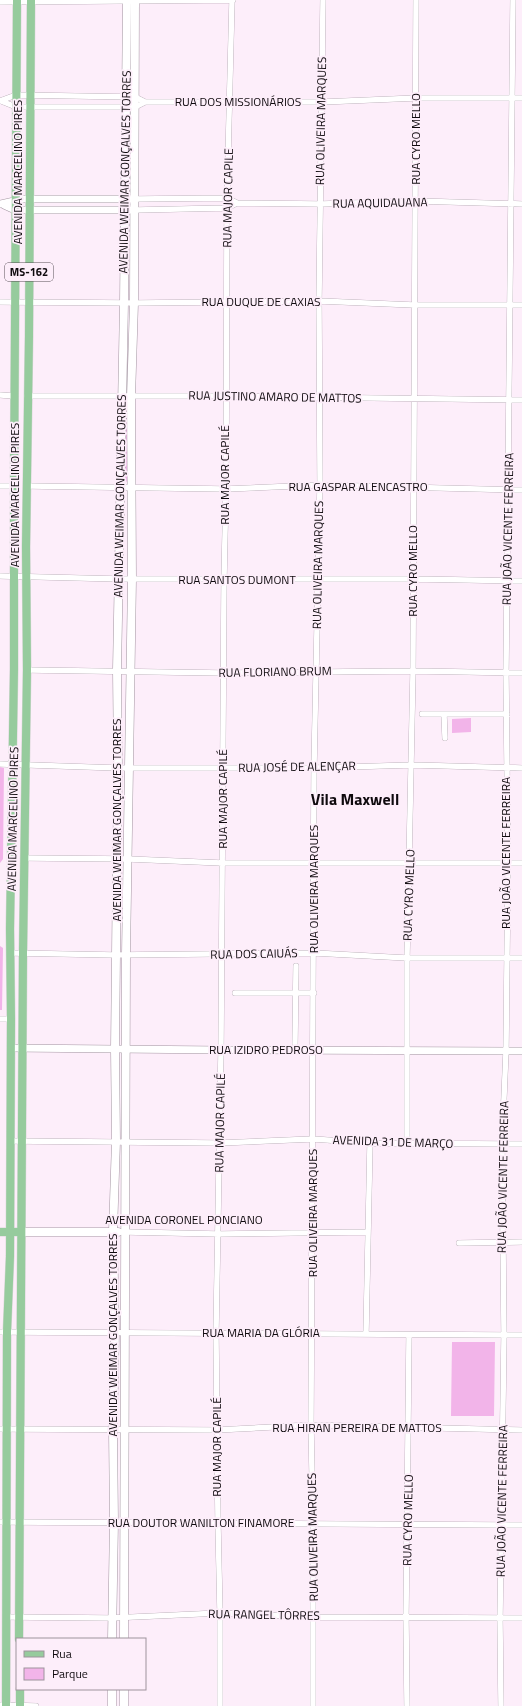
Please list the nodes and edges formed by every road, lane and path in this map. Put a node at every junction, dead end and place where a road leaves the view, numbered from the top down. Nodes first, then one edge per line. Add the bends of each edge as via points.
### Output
1 (232, 0) edge
2 (323, 0) edge
3 (416, 0) edge
4 (513, 0) edge
5 (17, 1) edge
6 (31, 1) edge
7 (81, 1) edge
8 (126, 1) edge
9 (135, 1) edge
10 (0, 2) edge
11 (16, 95) junction
12 (30, 96) junction
13 (126, 97) junction
14 (135, 97) junction
15 (416, 98) junction
16 (513, 98) junction
17 (522, 98) edge
18 (1, 101) edge
19 (145, 102) junction
20 (229, 102) junction
21 (322, 102) junction
22 (16, 107) junction
23 (30, 107) junction
24 (126, 107) junction
25 (135, 107) junction
26 (227, 198) junction
27 (30, 199) junction
28 (77, 199) junction
29 (124, 199) junction
30 (134, 199) junction
31 (15, 200) junction
32 (416, 201) junction
33 (237, 203) junction
34 (2, 204) edge
35 (320, 204) junction
36 (511, 204) junction
37 (522, 204) edge
38 (227, 208) junction
39 (15, 210) junction
40 (30, 210) junction
41 (77, 210) junction
42 (124, 210) junction
43 (135, 210) junction
44 (319, 301) junction
45 (0, 302) edge
46 (15, 302) junction
47 (29, 302) junction
48 (124, 302) junction
49 (226, 302) junction
50 (134, 303) junction
51 (414, 305) junction
52 (509, 305) junction
53 (522, 305) edge
54 (0, 395) edge
55 (14, 396) junction
56 (28, 396) junction
57 (225, 396) junction
58 (121, 397) junction
59 (131, 397) junction
60 (319, 397) junction
61 (413, 399) junction
62 (509, 399) junction
63 (522, 400) edge
64 (0, 486) edge
65 (14, 486) junction
66 (27, 486) junction
67 (320, 486) junction
68 (120, 487) junction
69 (413, 487) junction
70 (132, 488) junction
71 (226, 488) junction
72 (508, 490) junction
73 (522, 490) edge
74 (0, 576) edge
75 (14, 576) junction
76 (26, 576) junction
77 (120, 579) junction
78 (132, 579) junction
79 (413, 579) junction
80 (224, 580) junction
81 (317, 580) junction
82 (507, 581) junction
83 (522, 581) edge
84 (27, 670) junction
85 (118, 670) junction
86 (130, 671) junction
87 (316, 671) junction
88 (413, 671) junction
89 (224, 673) junction
90 (506, 673) junction
91 (522, 674) edge
92 (422, 714) dead end
93 (444, 714) junction
94 (507, 714) junction
95 (445, 738) dead end
96 (0, 764) edge
97 (12, 764) junction
98 (26, 764) junction
99 (412, 765) junction
100 (118, 768) junction
101 (129, 768) junction
102 (222, 768) junction
103 (314, 768) junction
104 (522, 768) edge
105 (506, 769) junction
106 (11, 857) junction
107 (24, 858) junction
108 (117, 859) junction
109 (128, 859) junction
110 (222, 863) junction
111 (315, 863) junction
112 (410, 863) junction
113 (508, 863) junction
114 (522, 863) edge
115 (11, 953) junction
116 (24, 953) junction
117 (314, 953) junction
118 (126, 954) junction
119 (116, 955) junction
120 (220, 955) junction
121 (407, 958) junction
122 (507, 958) junction
123 (522, 958) edge
124 (296, 966) dead end
125 (235, 993) dead end
126 (296, 993) junction
127 (314, 993) junction
128 (0, 1019) edge
129 (11, 1019) junction
130 (295, 1044) dead end
131 (11, 1048) junction
132 (23, 1048) junction
133 (115, 1049) junction
134 (126, 1049) junction
135 (221, 1050) junction
136 (407, 1050) junction
137 (314, 1051) junction
138 (506, 1051) junction
139 (522, 1051) edge
140 (313, 1139) junction
141 (10, 1141) junction
142 (22, 1141) junction
143 (121, 1141) junction
144 (219, 1143) junction
145 (370, 1143) junction
146 (407, 1143) junction
147 (502, 1144) junction
148 (522, 1144) edge
149 (313, 1231) junction
150 (0, 1232) edge
151 (9, 1232) junction
152 (21, 1232) junction
153 (113, 1232) junction
154 (125, 1232) junction
155 (367, 1232) junction
156 (219, 1234) junction
157 (502, 1242) junction
158 (522, 1242) edge
159 (459, 1243) dead end
160 (4, 1332) edge
161 (21, 1332) junction
162 (115, 1332) junction
163 (125, 1332) junction
164 (216, 1333) junction
165 (312, 1334) junction
166 (366, 1334) junction
167 (409, 1335) junction
168 (504, 1335) junction
169 (522, 1335) edge
170 (311, 1425) junction
171 (409, 1428) junction
172 (4, 1429) edge
173 (20, 1429) junction
174 (113, 1430) junction
175 (124, 1430) junction
176 (216, 1430) junction
177 (503, 1430) junction
178 (522, 1430) edge
179 (4, 1522) edge
180 (20, 1522) junction
181 (114, 1522) junction
182 (124, 1522) junction
183 (313, 1523) junction
184 (218, 1524) junction
185 (408, 1524) junction
186 (501, 1525) junction
187 (522, 1525) edge
188 (220, 1613) junction
189 (7, 1617) junction
190 (19, 1617) junction
191 (123, 1617) junction
192 (314, 1617) junction
193 (406, 1617) junction
194 (111, 1618) junction
195 (522, 1618) edge
196 (500, 1619) junction
197 (19, 1638) edge
198 (112, 1638) edge
199 (124, 1638) edge
200 (20, 1690) edge
201 (112, 1690) edge
202 (124, 1690) edge
203 (4, 1706) edge
204 (20, 1706) edge
205 (36, 1706) edge
206 (112, 1706) edge
207 (124, 1706) edge
208 (220, 1706) edge
209 (314, 1706) edge
210 (407, 1706) edge
211 (501, 1706) edge

1 - 9 street
1 - 20 street, RUA MAJOR CAPILE
2 - 21 street, RUA OLIVEIRA MARQUES
3 - 15 street, RUA CYRO MELLO
4 - 16 street, RUA JOÃO VICENTE FERREIRA
5 - 6 street
5 - 10 street
5 - 11 main road, AVENIDA MARCELINO PIRES / MS-162
6 - 7 street
6 - 12 main road, AVENIDA MARCELINO PIRES / MS-162
7 - 8 street
8 - 9 street
8 - 13 main road, AVENIDA WEIMAR GONÇALVES TORRES
9 - 14 main road, AVENIDA WEIMAR GONÇALVES TORRES
11 - 12 street, RUA DOS MISSIONÁRIOS
11 - 18 street, RUA DOS MISSIONÁRIOS
11 - 22 main road, AVENIDA MARCELINO PIRES / MS-162
12 - 13 street, RUA DOS MISSIONÁRIOS
12 - 23 main road, AVENIDA MARCELINO PIRES / MS-162
13 - 14 street, RUA DOS MISSIONÁRIOS
13 - 24 main road, AVENIDA WEIMAR GONÇALVES TORRES
14 - 19 street, RUA DOS MISSIONÁRIOS
14 - 25 main road, AVENIDA WEIMAR GONÇALVES TORRES
15 - 16 street, RUA DOS MISSIONÁRIOS
15 - 21 street, RUA DOS MISSIONÁRIOS
15 - 32 street, RUA CYRO MELLO
16 - 17 street, RUA DOS MISSIONÁRIOS
16 - 36 street, RUA JOÃO VICENTE FERREIRA
18 - 22 street, RUA DOS MISSIONÁRIOS
19 - 20 street, RUA DOS MISSIONÁRIOS
19 - 25 street, RUA DOS MISSIONÁRIOS
20 - 21 street, RUA DOS MISSIONÁRIOS
20 - 26 street, RUA MAJOR CAPILE
21 - 35 street, RUA OLIVEIRA MARQUES
22 - 23 street, RUA DOS MISSIONÁRIOS
22 - 31 main road, AVENIDA MARCELINO PIRES / MS-162
23 - 24 street, RUA DOS MISSIONÁRIOS
23 - 27 main road, AVENIDA MARCELINO PIRES / MS-162
24 - 25 street, RUA DOS MISSIONÁRIOS
24 - 29 main road, AVENIDA WEIMAR GONÇALVES TORRES
25 - 30 main road, AVENIDA WEIMAR GONÇALVES TORRES
26 - 30 street, RUA AQUIDAUANA
26 - 33 street, RUA AQUIDAUANA
26 - 38 street, RUA MAJOR CAPILE
27 - 28 street, RUA AQUIDAUANA
27 - 31 street, RUA AQUIDAUANA
27 - 40 main road, AVENIDA MARCELINO PIRES / MS-162
28 - 29 street, RUA AQUIDAUANA
28 - 41 street
29 - 30 street, RUA AQUIDAUANA
29 - 42 main road, AVENIDA WEIMAR GONÇALVES TORRES
30 - 43 main road, AVENIDA WEIMAR GONÇALVES TORRES
31 - 34 street, RUA AQUIDAUANA
31 - 39 main road, AVENIDA MARCELINO PIRES / MS-162
32 - 35 street, RUA AQUIDAUANA
32 - 36 street, RUA AQUIDAUANA
32 - 51 street, RUA CYRO MELLO
33 - 35 street, RUA AQUIDAUANA
33 - 38 street, RUA AQUIDAUANA
34 - 39 street, RUA AQUIDAUANA
35 - 44 street, RUA OLIVEIRA MARQUES
36 - 37 street, RUA AQUIDAUANA
36 - 52 street, RUA JOÃO VICENTE FERREIRA
38 - 43 street, RUA AQUIDAUANA
38 - 49 street, RUA MAJOR CAPILE
39 - 40 street, RUA AQUIDAUANA
39 - 46 main road, AVENIDA MARCELINO PIRES / MS-162
40 - 41 street, RUA AQUIDAUANA
40 - 47 main road, AVENIDA MARCELINO PIRES / MS-162
41 - 42 street, RUA AQUIDAUANA
42 - 43 street, RUA AQUIDAUANA
42 - 48 main road, AVENIDA WEIMAR GONÇALVES TORRES
43 - 50 main road, AVENIDA WEIMAR GONÇALVES TORRES
44 - 49 street, RUA DUQUE DE CAXIAS
44 - 51 street, RUA DUQUE DE CAXIAS
44 - 60 street, RUA OLIVEIRA MARQUES
45 - 46 street, RUA DUQUE DE CAXIAS
46 - 47 street, RUA DUQUE DE CAXIAS
46 - 55 main road, AVENIDA MARCELINO PIRES / MS-162
47 - 48 street, RUA DUQUE DE CAXIAS
47 - 56 main road, AVENIDA MARCELINO PIRES / MS-162
48 - 50 street, RUA DUQUE DE CAXIAS
48 - 58 main road, AVENIDA WEIMAR GONÇALVES TORRES
49 - 50 street, RUA DUQUE DE CAXIAS
49 - 57 street, RUA MAJOR CAPILE
50 - 59 main road, AVENIDA WEIMAR GONÇALVES TORRES
51 - 52 street, RUA DUQUE DE CAXIAS
51 - 61 street, RUA CYRO MELLO
52 - 53 street, RUA DUQUE DE CAXIAS
52 - 62 street, RUA JOÃO VICENTE FERREIRA
54 - 55 street
55 - 56 main road
55 - 65 main road, AVENIDA MARCELINO PIRES / MS-162
56 - 58 street, RUA JUSTINO AMARO DE MATTOS
56 - 66 main road, AVENIDA MARCELINO PIRES / MS-162
57 - 59 street, RUA JUSTINO AMARO DE MATTOS
57 - 60 street, RUA JUSTINO AMARO DE MATTOS
57 - 71 street, RUA MAJOR CAPILÉ
58 - 59 street, RUA JUSTINO AMARO DE MATTOS
58 - 68 main road, AVENIDA WEIMAR GONÇALVES TORRES
59 - 70 main road, AVENIDA WEIMAR GONÇALVES TORRES
60 - 61 street, RUA JUSTINO AMARO DE MATTOS
60 - 67 street, RUA OLIVEIRA MARQUES
61 - 62 street, RUA JUSTINO AMARO DE MATTOS
61 - 69 street, RUA CYRO MELLO
62 - 63 street, RUA JUSTINO AMARO DE MATTOS
62 - 72 street, RUA JOÃO VICENTE FERREIRA
64 - 65 street
65 - 66 main road
65 - 75 main road, AVENIDA MARCELINO PIRES / MS-162
66 - 68 street, RUA GASPAR ALENCASTRO
66 - 76 main road, AVENIDA MARCELINO PIRES / MS-162
67 - 69 street, RUA GASPAR ALENCASTRO
67 - 71 street, RUA GASPAR ALENCASTRO
67 - 81 street, RUA OLIVEIRA MARQUES
68 - 70 street, RUA GASPAR ALENCASTRO
68 - 77 main road, AVENIDA WEIMAR GONÇALVES TORRES
69 - 72 street, RUA GASPAR ALENCASTRO
69 - 79 street, RUA CYRO MELLO
70 - 71 street, RUA GASPAR ALENCASTRO
70 - 78 main road, AVENIDA WEIMAR GONÇALVES TORRES
71 - 80 street, RUA MAJOR CAPILÉ
72 - 73 street, RUA GASPAR ALENCASTRO
72 - 82 street, RUA JOÃO VICENTE FERREIRA
74 - 75 street, RUA SANTOS DUMONT
75 - 76 street, RUA SANTOS DUMONT
75 - 97 main road, AVENIDA MARCELINO PIRES / MS-162
76 - 77 street, RUA SANTOS DUMONT
76 - 84 main road, AVENIDA MARCELINO PIRES / MS-162
77 - 78 street, RUA SANTOS DUMONT
77 - 85 main road, AVENIDA WEIMAR GONÇALVES TORRES
78 - 80 street, RUA SANTOS DUMONT
78 - 86 main road, AVENIDA WEIMAR GONÇALVES TORRES
79 - 81 street, RUA SANTOS DUMONT
79 - 82 street, RUA SANTOS DUMONT
79 - 88 street, RUA CYRO MELLO
80 - 81 street, RUA SANTOS DUMONT
80 - 89 street, RUA MAJOR CAPILÉ
81 - 87 street, RUA OLIVEIRA MARQUES
82 - 83 street, RUA SANTOS DUMONT
82 - 90 street, RUA JOÃO VICENTE FERREIRA
84 - 85 street, RUA FLORIANO BRUM
84 - 98 main road, AVENIDA MARCELINO PIRES / MS-162
85 - 86 street, RUA FLORIANO BRUM
85 - 100 main road, AVENIDA WEIMAR GONÇALVES TORRES
86 - 89 street, RUA FLORIANO BRUM
86 - 101 main road, AVENIDA WEIMAR GONÇALVES TORRES
87 - 88 street, RUA FLORIANO BRUM
87 - 89 street, RUA FLORIANO BRUM
87 - 103 street, RUA OLIVEIRA MARQUES
88 - 90 street, RUA FLORIANO BRUM
88 - 99 street, RUA CYRO MELLO
89 - 102 street, RUA MAJOR CAPILÉ
90 - 91 street, RUA FLORIANO BRUM
90 - 94 street, RUA JOÃO VICENTE FERREIRA
92 - 93 street
93 - 94 street
93 - 95 street
94 - 105 street, RUA JOÃO VICENTE FERREIRA
96 - 97 street, RUA JOSÉ DE ALENÇAR
97 - 98 street, RUA JOSÉ DE ALENÇAR
97 - 106 main road, AVENIDA MARCELINO PIRES / MS-162
98 - 100 street, RUA JOSÉ DE ALENÇAR
98 - 107 main road, AVENIDA MARCELINO PIRES / MS-162
99 - 103 street, RUA JOSÉ DE ALENÇAR
99 - 105 street, RUA JOSÉ DE ALENÇAR
99 - 112 street, RUA CYRO MELLO
100 - 101 street, RUA JOSÉ DE ALENÇAR
100 - 108 main road, AVENIDA WEIMAR GONÇALVES TORRES
101 - 102 street, RUA JOSÉ DE ALENÇAR
101 - 109 main road, AVENIDA WEIMAR GONÇALVES TORRES
102 - 103 street, RUA JOSÉ DE ALENÇAR
102 - 110 street, RUA MAJOR CAPILÉ
103 - 111 street, RUA OLIVEIRA MARQUES
104 - 105 street, RUA JOSÉ DE ALENÇAR
105 - 113 street, RUA JOÃO VICENTE FERREIRA
106 - 107 main road
106 - 115 main road, AVENIDA MARCELINO PIRES / MS-162
107 - 108 street
107 - 116 main road, AVENIDA MARCELINO PIRES / MS-162
108 - 109 street
108 - 119 main road, AVENIDA WEIMAR GONÇALVES TORRES
109 - 110 street
109 - 118 main road, AVENIDA WEIMAR GONÇALVES TORRES
110 - 111 street
110 - 120 street, RUA MAJOR CAPILÉ
111 - 112 street
111 - 117 street, RUA OLIVEIRA MARQUES
112 - 113 street
112 - 121 street, RUA CYRO MELLO
113 - 114 street
113 - 122 street, RUA JOÃO VICENTE FERREIRA
115 - 116 street, RUA DOS CAIUÁS
115 - 129 main road, AVENIDA MARCELINO PIRES / MS-162
116 - 119 street, RUA DOS CAIUÁS
116 - 132 main road, AVENIDA MARCELINO PIRES / MS-162
117 - 120 street, RUA DOS CAIUÁS
117 - 121 street, RUA DOS CAIUÁS
117 - 127 street, RUA OLIVEIRA MARQUES
118 - 119 street, RUA DOS CAIUÁS
118 - 120 street, RUA DOS CAIUÁS
118 - 134 main road, AVENIDA WEIMAR GONÇALVES TORRES
119 - 133 main road, AVENIDA WEIMAR GONÇALVES TORRES
120 - 135 street, RUA MAJOR CAPILÉ
121 - 122 street, RUA DOS CAIUÁS
121 - 136 street, RUA CYRO MELLO
122 - 123 street, RUA DOS CAIUÁS
122 - 138 street, RUA JOÃO VICENTE FERREIRA
124 - 126 street
125 - 126 street
126 - 127 street
126 - 130 street
127 - 137 street, RUA OLIVEIRA MARQUES
128 - 129 street
129 - 131 main road, AVENIDA MARCELINO PIRES / MS-162
131 - 132 street, RUA IZIDRO PEDROSO
131 - 141 main road, AVENIDA MARCELINO PIRES / MS-162
132 - 133 street, RUA IZIDRO PEDROSO
132 - 142 main road, AVENIDA MARCELINO PIRES / MS-162
133 - 134 street, RUA IZIDRO PEDROSO
133 - 143 main road, AVENIDA WEIMAR GONÇALVES TORRES
134 - 135 street, RUA IZIDRO PEDROSO
134 - 143 main road, AVENIDA WEIMAR GONÇALVES TORRES
135 - 137 street, RUA IZIDRO PEDROSO
135 - 144 street, RUA MAJOR CAPILÉ
136 - 137 street, RUA IZIDRO PEDROSO
136 - 138 street, RUA IZIDRO PEDROSO
136 - 146 street, RUA CYRO MELLO
137 - 140 street, RUA OLIVEIRA MARQUES
138 - 139 street, RUA IZIDRO PEDROSO
138 - 147 street, RUA JOÃO VICENTE FERREIRA
140 - 144 street, AVENIDA 31 DE MARÇO
140 - 145 street, AVENIDA 31 DE MARÇO
140 - 149 street, RUA OLIVEIRA MARQUES
141 - 142 street, AVENIDA 31 DE MARÇO
141 - 151 main road, AVENIDA MARCELINO PIRES / MS-162
142 - 143 street, AVENIDA 31 DE MARÇO
142 - 152 main road, AVENIDA MARCELINO PIRES / MS-162
143 - 144 street, AVENIDA 31 DE MARÇO
143 - 153 main road, AVENIDA WEIMAR GONÇALVES TORRES
143 - 154 main road, AVENIDA WEIMAR GONÇALVES TORRES
144 - 156 street, RUA MAJOR CAPILÉ
145 - 146 street, AVENIDA 31 DE MARÇO
145 - 155 street
146 - 147 street, AVENIDA 31 DE MARÇO
147 - 148 street, AVENIDA 31 DE MARÇO
147 - 157 street, RUA JOÃO VICENTE FERREIRA
149 - 155 street, AVENIDA CORONEL PONCIANO
149 - 156 street, AVENIDA CORONEL PONCIANO
149 - 165 street, RUA OLIVEIRA MARQUES
150 - 151 main road, AVENIDA CORONEL PONCIANO
151 - 152 main road, AVENIDA CORONEL PONCIANO
151 - 160 main road, AVENIDA MARCELINO PIRES / MS-162 via 10,1256
152 - 153 main road, AVENIDA CORONEL PONCIANO
152 - 161 main road, AVENIDA MARCELINO PIRES / MS-162
153 - 154 main road, AVENIDA CORONEL PONCIANO
153 - 162 main road, AVENIDA WEIMAR GONÇALVES TORRES
154 - 156 street, AVENIDA CORONEL PONCIANO
154 - 163 main road, AVENIDA WEIMAR GONÇALVES TORRES
155 - 166 street
156 - 164 street, RUA MAJOR CAPILÉ
157 - 158 street
157 - 159 street
157 - 168 street, RUA JOÃO VICENTE FERREIRA
160 - 161 street, RUA MARIA DA GLÓRIA
160 - 172 main road, AVENIDA MARCELINO PIRES / MS-162
161 - 162 street, RUA MARIA DA GLÓRIA
161 - 173 main road, AVENIDA MARCELINO PIRES / MS-162
162 - 163 street, RUA MARIA DA GLÓRIA
162 - 174 main road, AVENIDA WEIMAR GONÇALVES TORRES
163 - 164 street, RUA MARIA DA GLÓRIA
163 - 175 main road, AVENIDA WEIMAR GONÇALVES TORRES
164 - 165 street, RUA MARIA DA GLÓRIA
164 - 176 street, RUA MAJOR CAPILÉ
165 - 166 street, RUA MARIA DA GLÓRIA
165 - 170 street, RUA OLIVEIRA MARQUES
166 - 167 street, RUA MARIA DA GLÓRIA
167 - 168 street, RUA MARIA DA GLÓRIA
167 - 171 street, RUA CYRO MELLO
168 - 169 street, RUA MARIA DA GLÓRIA
168 - 177 street, RUA JOÃO VICENTE FERREIRA
170 - 171 street, RUA HIRAN PEREIRA DE MATTOS
170 - 176 street, RUA HIRAN PEREIRA DE MATTOS
170 - 183 street, RUA OLIVEIRA MARQUES
171 - 177 street, RUA HIRAN PEREIRA DE MATTOS
171 - 185 street, RUA CYRO MELLO
172 - 173 street, RUA HIRAN PEREIRA DE MATTOS
172 - 179 main road, AVENIDA MARCELINO PIRES / MS-162
173 - 174 street, RUA HIRAN PEREIRA DE MATTOS
173 - 180 main road, AVENIDA MARCELINO PIRES / MS-162
174 - 175 street, RUA HIRAN PEREIRA DE MATTOS
174 - 181 main road, AVENIDA WEIMAR GONÇALVES TORRES
175 - 176 street, RUA HIRAN PEREIRA DE MATTOS
175 - 182 main road, AVENIDA WEIMAR GONÇALVES TORRES
176 - 184 street, RUA MAJOR CAPILÉ
177 - 178 street, RUA HIRAN PEREIRA DE MATTOS
177 - 186 street, RUA JOÃO VICENTE FERREIRA
179 - 180 street, RUA DOUTOR WANILTON FINAMORE
179 - 189 main road, AVENIDA MARCELINO PIRES / MS-162
180 - 181 street, RUA DOUTOR WANILTON FINAMORE
180 - 190 main road, AVENIDA MARCELINO PIRES / MS-162
181 - 182 street, RUA DOUTOR WANILTON FINAMORE
181 - 194 main road, AVENIDA WEIMAR GONÇALVES TORRES
182 - 184 street, RUA DOUTOR WANILTON FINAMORE
182 - 191 main road, AVENIDA WEIMAR GONÇALVES TORRES
183 - 184 street, RUA DOUTOR WANILTON FINAMORE
183 - 185 street, RUA DOUTOR WANILTON FINAMORE
183 - 192 street, RUA OLIVEIRA MARQUES
184 - 188 street, RUA MAJOR CAPILÉ
185 - 186 street, RUA DOUTOR WANILTON FINAMORE
185 - 193 street, RUA CYRO MELLO
186 - 187 street, RUA DOUTOR WANILTON FINAMORE
186 - 196 street, RUA JOÃO VICENTE FERREIRA
188 - 191 street, RUA RANGEL TÔRRES
188 - 192 street, RUA RANGEL TÔRRES
188 - 208 street, RUA MAJOR CAPILÉ
189 - 190 street, RUA RANGEL TÔRRES
189 - 203 main road, AVENIDA MARCELINO PIRES / MS-162
190 - 194 street, RUA RANGEL TÔRRES
190 - 197 main road, AVENIDA MARCELINO PIRES / MS-162
191 - 194 street, RUA RANGEL TÔRRES
191 - 199 main road, AVENIDA WEIMAR GONÇALVES TORRES
192 - 193 street, RUA RANGEL TÔRRES
192 - 209 street, RUA OLIVEIRA MARQUES
193 - 196 street, RUA RANGEL TÔRRES
193 - 210 street, RUA CYRO MELLO
194 - 198 main road, AVENIDA WEIMAR GONÇALVES TORRES
195 - 196 street, RUA RANGEL TÔRRES
196 - 211 street, RUA JOÃO VICENTE FERREIRA
200 - 204 main road
201 - 206 main road
202 - 207 main road
203 - 204 street
204 - 205 street

